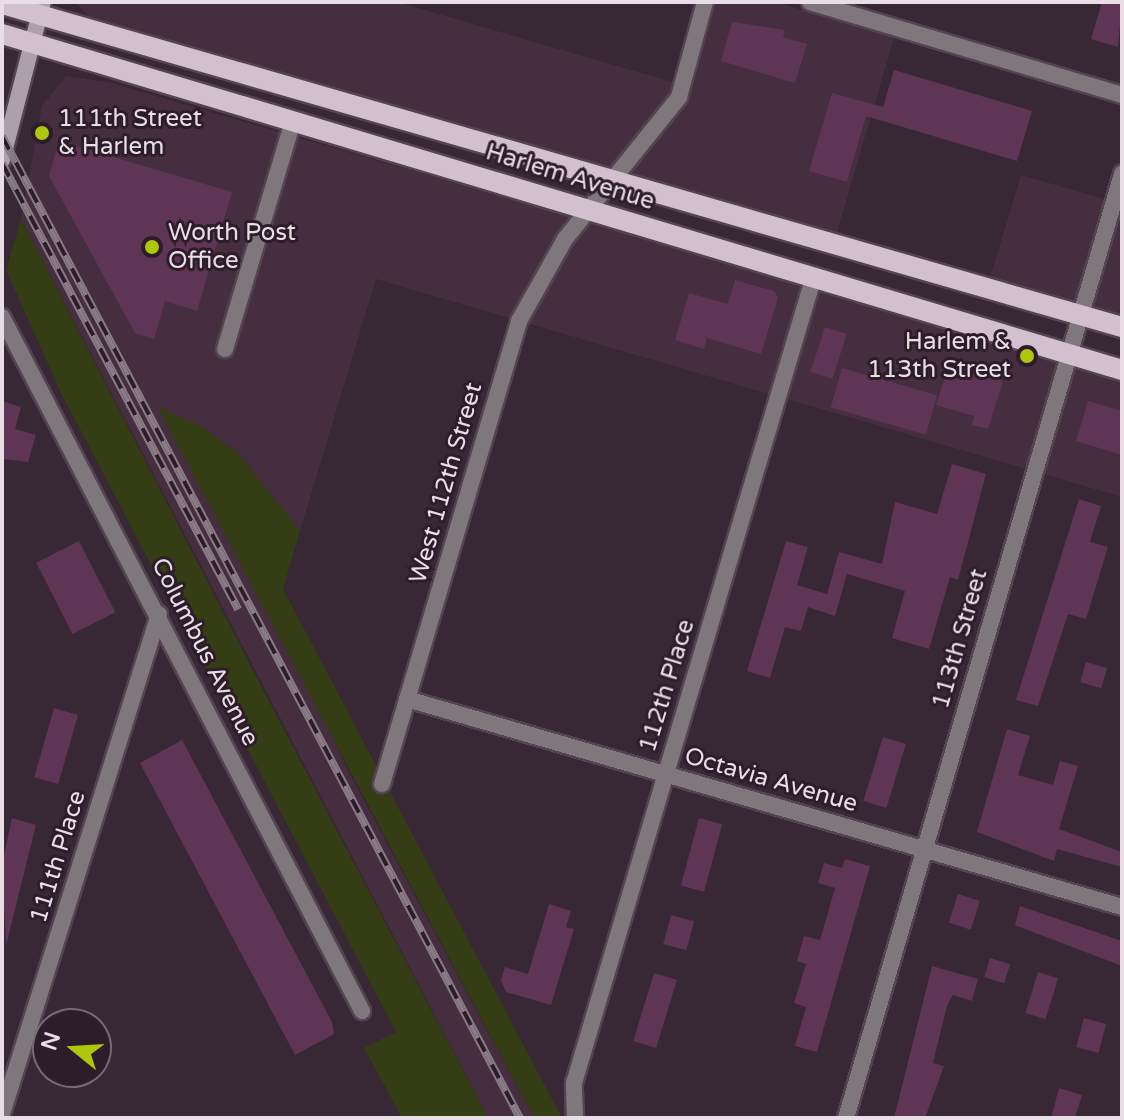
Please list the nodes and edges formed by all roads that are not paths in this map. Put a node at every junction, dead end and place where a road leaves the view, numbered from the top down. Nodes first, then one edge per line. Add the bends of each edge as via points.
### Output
1 (705, 2) edge
2 (810, 2) edge
3 (2, 4) edge
4 (41, 9) edge
5 (2, 34) edge
6 (32, 43) junction
7 (302, 92) junction
8 (1122, 95) edge
9 (293, 121) junction
10 (2, 160) edge
11 (1122, 174) edge
12 (611, 183) junction
13 (587, 209) junction
14 (814, 276) junction
15 (1079, 315) junction
16 (2, 317) edge
17 (1122, 327) edge
18 (225, 349) dead end
19 (1068, 355) junction
20 (1122, 370) edge
21 (159, 614) junction
22 (407, 699) junction
23 (666, 774) junction
24 (382, 784) dead end
25 (923, 849) junction
26 (1122, 907) edge
27 (362, 1011) dead end
28 (2, 1114) edge
29 (574, 1115) edge
30 (846, 1118) edge

1 - 12 street, West 112th Street via 679,97
2 - 8 street
3 - 4 main road, Harlem Avenue
4 - 6 main road
4 - 7 main road, Harlem Avenue
5 - 6 main road, Harlem Avenue
6 - 9 main road, Harlem Avenue
6 - 10 main road
7 - 9 main road
7 - 12 main road, Harlem Avenue
9 - 13 main road, Harlem Avenue
9 - 18 street
11 - 15 street, 113th Street
12 - 13 street, West 112th Street
12 - 15 main road, Harlem Avenue
13 - 14 main road, Harlem Avenue
13 - 22 street, West 112th Street via 519,321
14 - 19 main road, Harlem Avenue
14 - 23 street, 112th Place
15 - 17 main road, Harlem Avenue
15 - 19 street, 113th Street
16 - 21 street, Columbus Avenue
19 - 20 main road, Harlem Avenue
19 - 25 street, 113th Street
21 - 27 street, Columbus Avenue
21 - 28 street, 111th Place
22 - 23 street, Octavia Avenue
22 - 24 street, West 112th Street
23 - 25 street, Octavia Avenue
23 - 29 street, 112th Place via 574,1083
25 - 26 street, Octavia Avenue
25 - 30 street, 113th Street

